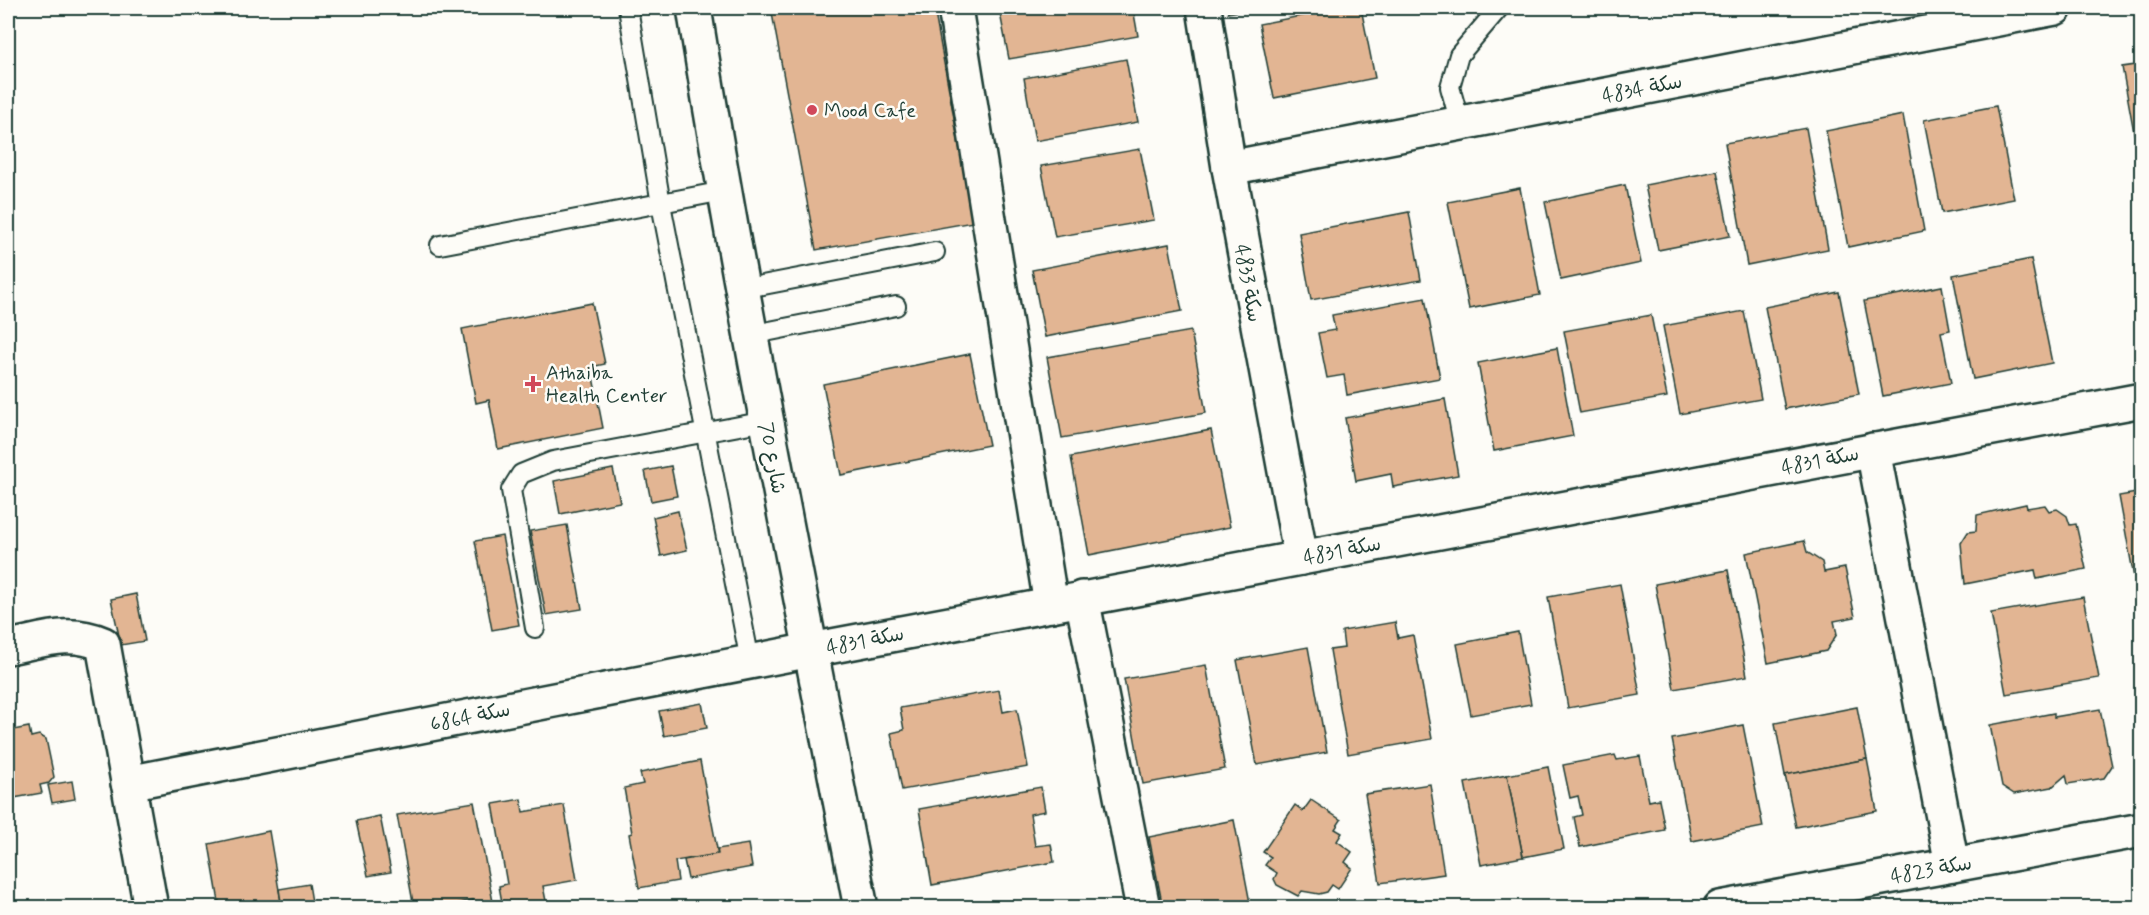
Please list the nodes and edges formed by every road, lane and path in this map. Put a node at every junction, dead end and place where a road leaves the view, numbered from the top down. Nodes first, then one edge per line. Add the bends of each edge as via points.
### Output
1 (628, 8) edge
2 (694, 8) edge
3 (955, 8) edge
4 (1204, 8) edge
5 (1499, 8) edge
6 (2055, 8) edge
7 (1460, 123) junction
8 (1229, 168) junction
9 (724, 191) junction
10 (661, 204) junction
11 (440, 245) dead end
12 (935, 252) dead end
13 (742, 290) junction
14 (896, 306) dead end
15 (750, 335) junction
16 (2142, 400) edge
17 (766, 421) junction
18 (706, 432) junction
19 (1874, 450) junction
20 (1301, 558) junction
21 (1082, 598) junction
22 (1051, 605) junction
23 (535, 628) dead end
24 (8, 647) edge
25 (811, 650) junction
26 (750, 661) junction
27 (128, 783) junction
28 (2142, 830) edge
29 (1952, 865) junction
30 (151, 908) edge
31 (861, 908) edge
32 (1143, 908) edge
33 (1720, 908) edge

1 - 10 lane
2 - 9 street, شارع 70
3 - 22 street
4 - 8 street, سكة 4833
5 - 7 lane via 1459,56 1450,87
6 - 7 street, سكة 4834
7 - 8 street, سكة 4834
8 - 20 street, سكة 4833
9 - 10 lane
9 - 13 street, شارع 70
10 - 11 lane
10 - 18 lane
12 - 13 lane
13 - 15 street, شارع 70
14 - 15 lane
15 - 17 street, شارع 70
16 - 19 street, سكة 4831
17 - 18 lane
17 - 25 street, شارع 70
18 - 23 lane via 553,461 521,474 511,490
18 - 26 lane
19 - 20 street, سكة 4831
19 - 29 street, سكة 4831
20 - 21 street, سكة 4831
21 - 22 street, سكة 4831
21 - 32 street
22 - 25 street, سكة 4831
24 - 27 street via 66,636 84,636 103,644
25 - 26 street, سكة 6864
25 - 31 street, شارع 70
26 - 27 street, سكة 6864
27 - 30 street
28 - 29 street, سكة 4823
29 - 33 street, سكة 4823

